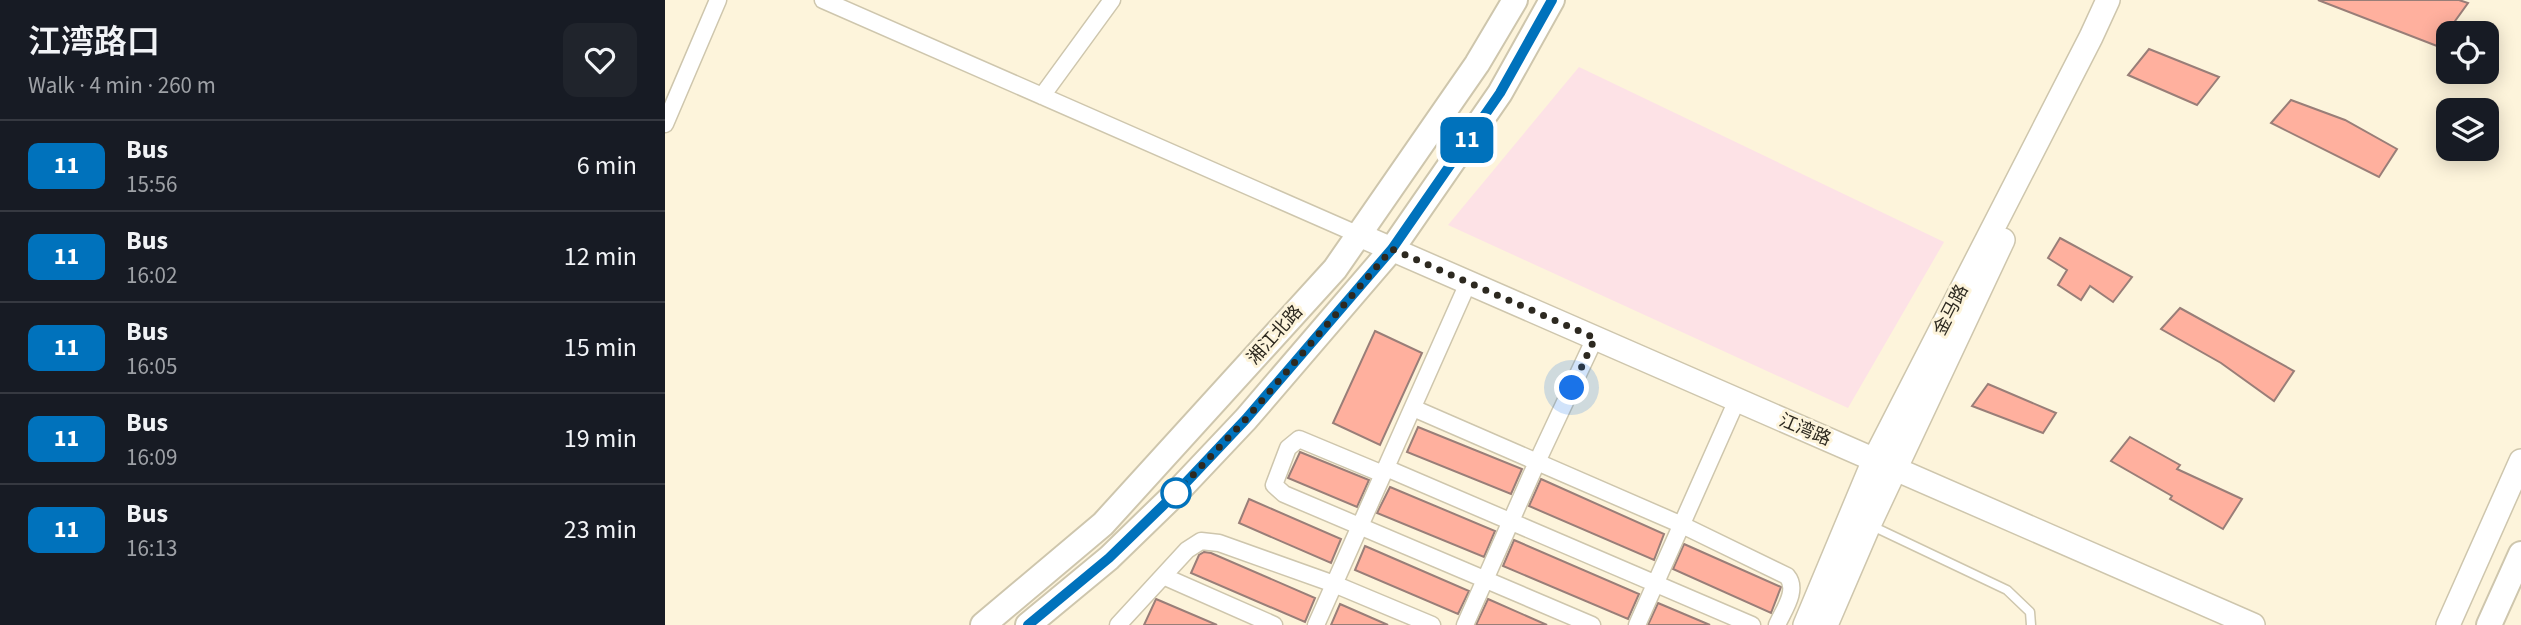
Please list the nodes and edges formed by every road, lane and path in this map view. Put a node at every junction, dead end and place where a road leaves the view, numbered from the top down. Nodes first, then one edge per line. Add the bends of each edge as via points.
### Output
1 (718, 0) edge
2 (823, 0) edge
3 (1112, 0) edge
4 (1515, 0) edge
5 (1552, 0) edge
6 (2108, 0) edge
7 (2117, 0) edge
8 (1042, 96) junction
9 (665, 124) edge
10 (1357, 234) junction
11 (1392, 249) junction
12 (1468, 283) junction
13 (1595, 338) junction
14 (1737, 400) junction
15 (1413, 408) junction
16 (2521, 461) edge
17 (1537, 462) junction
18 (1884, 464) junction
19 (1384, 471) junction
20 (1511, 522) junction
21 (1682, 524) junction
22 (1360, 525) junction
23 (1869, 525) junction
24 (2521, 554) edge
25 (1163, 576) junction
26 (1485, 579) junction
27 (1334, 584) junction
28 (1656, 584) junction
29 (983, 625) edge
30 (1028, 625) edge
31 (1118, 625) edge
32 (1274, 625) edge
33 (1316, 625) edge
34 (1432, 625) edge
35 (1465, 625) edge
36 (1592, 625) edge
37 (1637, 625) edge
38 (1752, 625) edge
39 (1777, 625) edge
40 (1805, 625) edge
41 (1826, 625) edge
42 (2031, 625) edge
43 (2253, 625) edge
44 (2448, 625) edge
45 (2489, 625) edge

1 - 9 street
2 - 8 street
3 - 8 street
4 - 10 main road, 湘江北路 via 1477,65
5 - 11 main road, 湘江北路 via 1500,93
6 - 18 street, 金马路
7 - 18 street, 金马路
8 - 10 street
10 - 11 street, 江湾路
10 - 29 main road, 湘江北路 via 1335,270 1104,524
11 - 12 street, 江湾路
11 - 30 main road, 湘江北路 via 1177,492 1109,558
12 - 13 street, 江湾路
12 - 15 street
13 - 14 street, 江湾路
13 - 17 street
14 - 18 street, 江湾路
14 - 21 street
15 - 17 street
15 - 19 street
16 - 44 street
17 - 20 street
17 - 21 street
18 - 23 street, 金马路
18 - 40 street, 金马路
18 - 43 street, 江湾路
19 - 20 street
19 - 22 street
19 - 22 street via 1299,439 1288,448 1275,480 1277,490
20 - 26 street
20 - 28 street
21 - 28 street
21 - 39 street via 1791,580 1791,592
22 - 26 street
22 - 27 street
23 - 41 street, 金马路
23 - 42 lane via 2007,590 2030,612
24 - 45 main road
25 - 27 street via 1201,541 1219,543
25 - 31 street
25 - 32 street
26 - 35 street
26 - 36 street
27 - 33 street
27 - 34 street
28 - 37 street
28 - 38 street

